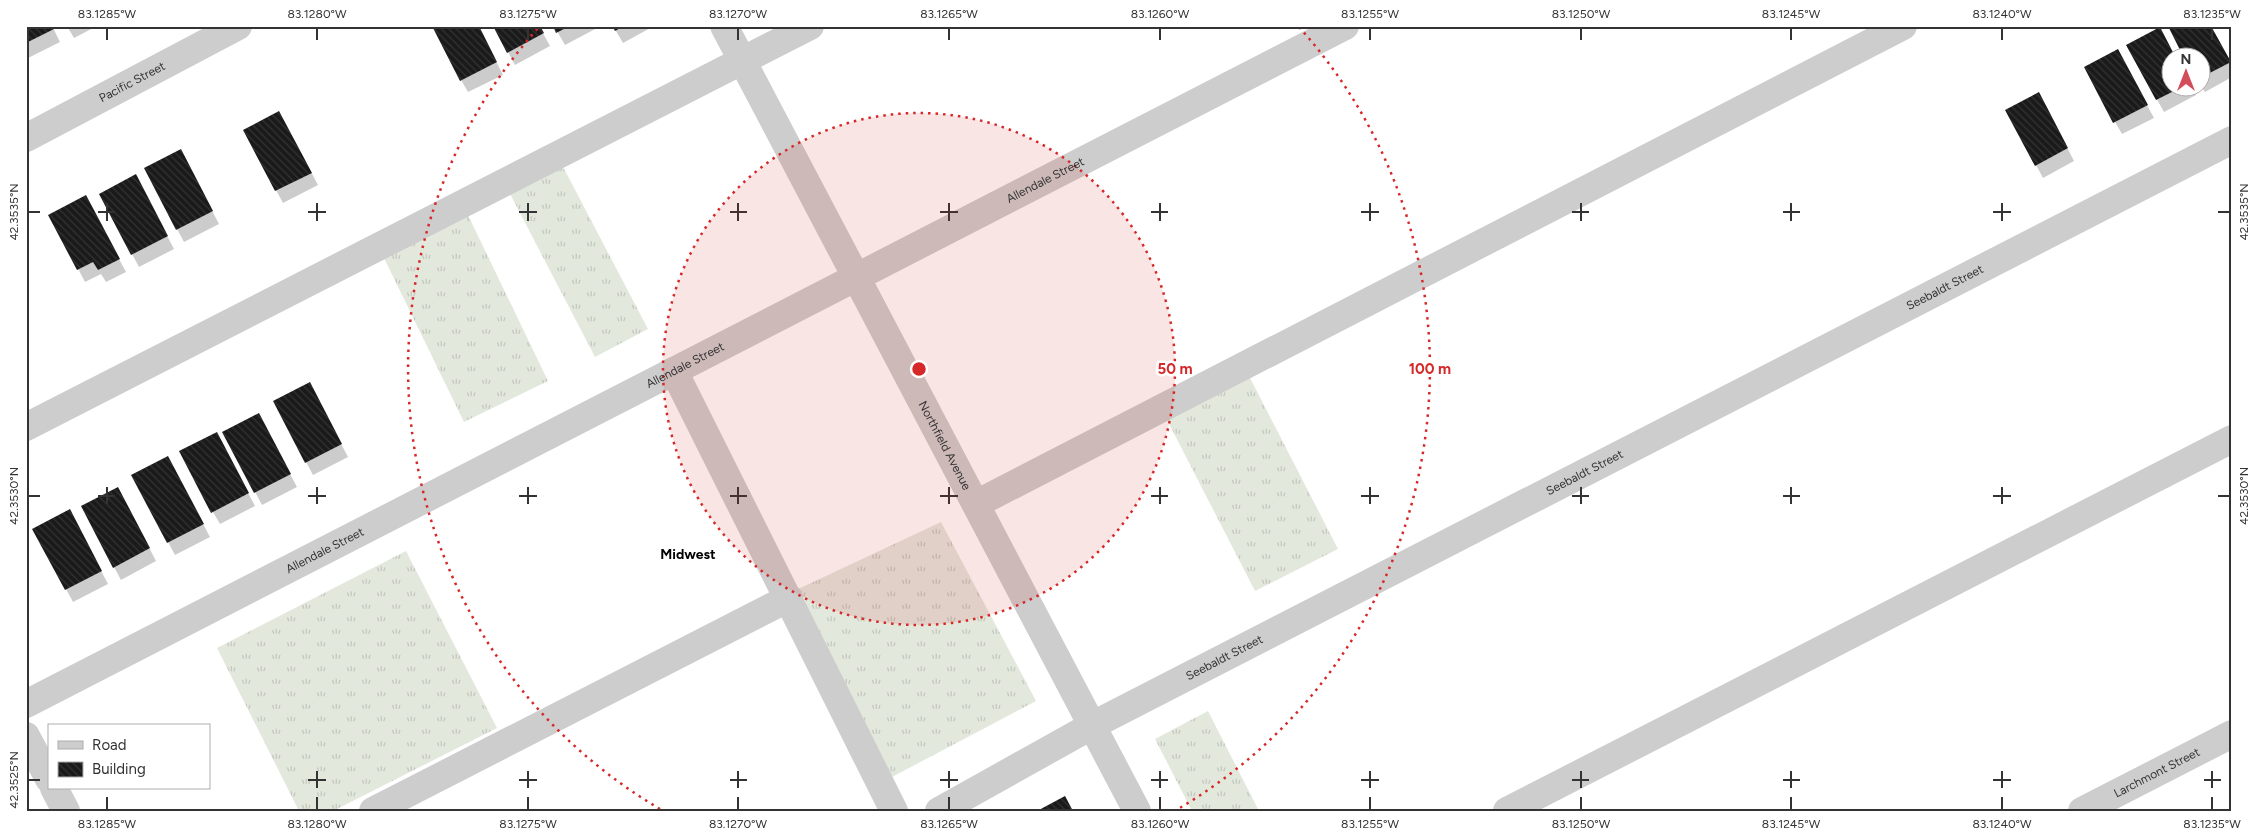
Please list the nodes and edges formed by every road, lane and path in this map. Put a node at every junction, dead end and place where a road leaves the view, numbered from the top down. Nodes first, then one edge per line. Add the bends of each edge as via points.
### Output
1 (238, 26) edge
2 (724, 26) edge
3 (810, 26) edge
4 (1345, 26) edge
5 (1903, 26) edge
6 (742, 61) junction
7 (26, 138) edge
8 (2232, 140) edge
9 (856, 277) junction
10 (674, 371) junction
11 (26, 427) edge
12 (2232, 439) edge
13 (976, 504) junction
14 (789, 598) junction
15 (26, 704) edge
16 (1092, 725) junction
17 (2232, 734) edge
18 (26, 736) edge
19 (48, 777) edge
20 (55, 790) edge
21 (66, 811) edge
22 (373, 811) edge
23 (894, 811) edge
24 (940, 811) edge
25 (1137, 811) edge
26 (1506, 811) edge
27 (2082, 811) edge

1 - 7 street, Pacific Street
2 - 6 street, Northfield Avenue
3 - 6 street
4 - 9 street, Allendale Street
5 - 13 street
6 - 9 street, Northfield Avenue
6 - 11 street
8 - 16 street, Seebaldt Street
9 - 10 street, Allendale Street
9 - 13 street, Northfield Avenue
10 - 14 street
10 - 15 street, Allendale Street
12 - 26 street
13 - 16 street, Northfield Avenue
14 - 22 street
14 - 23 street
16 - 24 street, Seebaldt Street
16 - 25 street, Northfield Avenue
17 - 27 street, Larchmont Street
18 - 19 street
20 - 21 street

